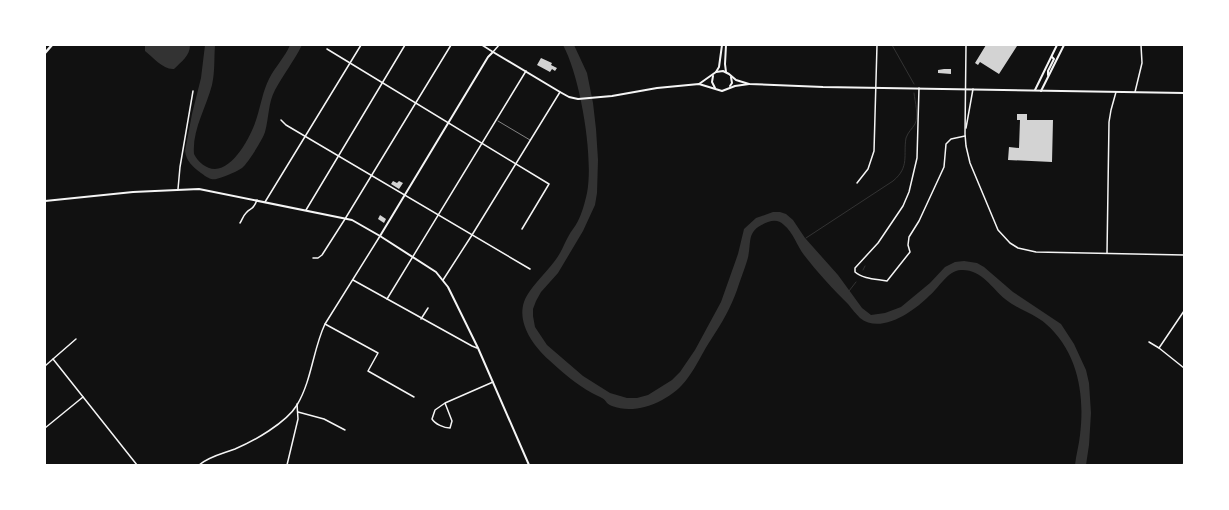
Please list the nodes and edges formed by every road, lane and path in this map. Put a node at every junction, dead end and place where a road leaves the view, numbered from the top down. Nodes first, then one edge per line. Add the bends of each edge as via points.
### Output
1 (52, 45) edge
2 (361, 45) edge
3 (406, 45) edge
4 (451, 45) edge
5 (482, 45) edge
6 (499, 45) edge
7 (722, 45) edge
8 (726, 45) edge
9 (877, 45) edge
10 (966, 45) edge
11 (1057, 45) edge
12 (1064, 45) edge
13 (1141, 45) edge
14 (327, 49) dead end
15 (493, 52) junction
16 (45, 53) edge
17 (1052, 57) junction
18 (350, 63) junction
19 (526, 72) junction
20 (726, 72) junction
21 (715, 73) junction
22 (1048, 75) junction
23 (731, 76) junction
24 (382, 83) junction
25 (699, 84) junction
26 (749, 84) junction
27 (876, 88) junction
28 (919, 88) junction
29 (716, 89) junction
30 (728, 89) junction
31 (965, 89) junction
32 (973, 89) junction
33 (1035, 90) junction
34 (193, 91) dead end
35 (1041, 91) junction
36 (560, 92) junction
37 (1116, 92) junction
38 (1135, 92) junction
39 (1184, 93) edge
40 (415, 104) junction
41 (281, 120) dead end
42 (497, 120) junction
43 (448, 124) junction
44 (965, 135) junction
45 (306, 136) junction
46 (530, 140) junction
47 (482, 144) junction
48 (339, 156) junction
49 (515, 164) junction
50 (372, 176) junction
51 (857, 183) dead end
52 (178, 189) junction
53 (405, 195) junction
54 (257, 200) junction
55 (45, 201) edge
56 (265, 202) junction
57 (306, 210) junction
58 (439, 215) junction
59 (345, 219) junction
60 (240, 223) dead end
61 (522, 229) dead end
62 (472, 235) junction
63 (380, 236) junction
64 (1107, 253) junction
65 (1184, 255) edge
66 (412, 257) junction
67 (313, 258) dead end
68 (530, 269) dead end
69 (353, 280) junction
70 (443, 280) junction
71 (387, 299) junction
72 (428, 308) dead end
73 (1184, 311) edge
74 (421, 319) junction
75 (325, 324) junction
76 (76, 339) dead end
77 (1149, 342) dead end
78 (478, 348) junction
79 (1159, 348) junction
80 (53, 359) junction
81 (45, 366) edge
82 (1184, 368) edge
83 (493, 382) junction
84 (83, 397) junction
85 (414, 398) dead end
86 (445, 402) junction
87 (297, 404) junction
88 (298, 412) junction
89 (45, 428) edge
90 (345, 430) dead end
91 (137, 465) edge
92 (199, 465) edge
93 (288, 465) edge
94 (529, 465) edge

1 - 16 highway
2 - 18 street
3 - 24 street
4 - 40 street
5 - 15 street
6 - 15 street
7 - 21 main road via 719,67
8 - 20 main road
9 - 27 street
10 - 31 street
11 - 17 main road
12 - 22 main road
13 - 38 street via 1142,63
14 - 18 street
15 - 19 main road
15 - 43 main road
17 - 22 main road via 1054,59
17 - 33 main road
18 - 24 street
18 - 45 street
19 - 36 main road
19 - 42 street
20 - 21 main road
20 - 23 main road
21 - 25 main road
21 - 29 main road via 712,82
22 - 35 main road
23 - 26 main road
23 - 30 main road via 732,83
24 - 40 street
24 - 48 street
25 - 29 main road
25 - 36 main road via 598,98 578,99
26 - 27 main road
26 - 30 main road via 739,84
27 - 28 main road
27 - 51 street via 874,151 868,170
28 - 31 main road
28 - 44 street via 917,158 908,192 882,238 855,268 857,274 888,281 902,263 910,252 909,237 944,166 946,144 950,139
29 - 30 main road
31 - 32 main road
31 - 44 street
32 - 33 main road
32 - 44 street
33 - 35 main road
34 - 52 street
35 - 37 main road
36 - 46 street
37 - 38 main road
37 - 64 street via 1109,122
38 - 39 main road
40 - 43 street
40 - 50 street
41 - 45 street
42 - 46 lane
42 - 47 street
43 - 47 street
43 - 53 main road
44 - 64 street via 970,163 993,221 1010,243 1018,248 1036,252
45 - 48 street
45 - 56 street
46 - 49 street
47 - 49 street
47 - 58 street
48 - 50 street
48 - 57 street
49 - 61 street via 548,184
49 - 62 street
50 - 53 street
50 - 59 street
52 - 54 main road via 206,189
52 - 55 main road
53 - 58 street
53 - 63 main road
54 - 56 main road
54 - 60 street via 255,206 244,214
56 - 57 main road
57 - 59 main road
58 - 62 street
58 - 66 street
59 - 63 main road via 352,220
59 - 67 street via 322,255
62 - 68 street
62 - 70 street
63 - 66 main road
63 - 69 street
64 - 65 street
66 - 70 main road via 436,272
66 - 71 street
69 - 71 street
69 - 75 street
70 - 78 main road
71 - 74 street
72 - 74 street
73 - 79 street
74 - 78 street
75 - 85 street via 378,353 368,371
75 - 87 street
76 - 80 street
77 - 79 street
78 - 83 main road
79 - 82 street
80 - 81 street
80 - 84 street
83 - 86 street
83 - 94 main road
84 - 89 street
84 - 91 street
86 - 86 street via 452,420 450,428 432,419 435,410
87 - 88 street
87 - 92 street via 286,417 264,433
88 - 90 street via 324,419
88 - 93 street

